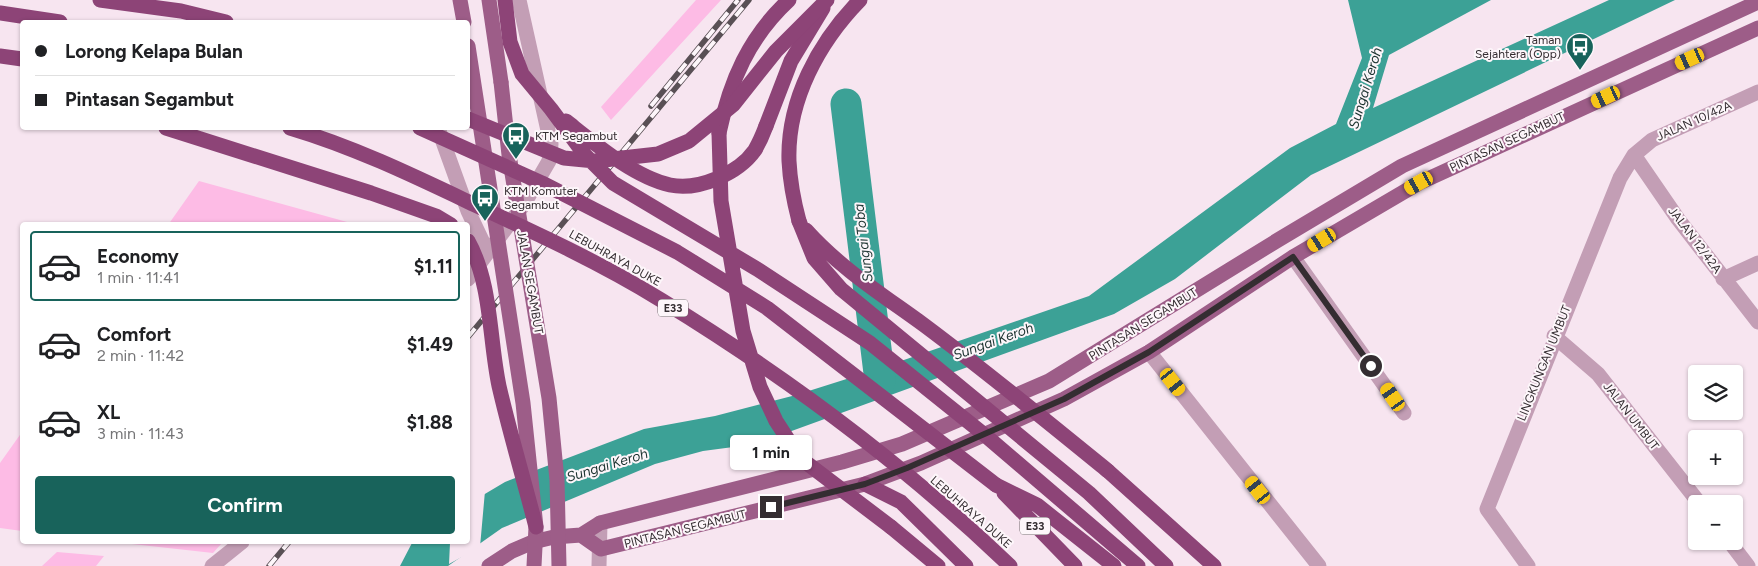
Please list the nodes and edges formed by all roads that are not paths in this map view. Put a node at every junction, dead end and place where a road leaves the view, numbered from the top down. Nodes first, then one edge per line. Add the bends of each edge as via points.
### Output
1 (100, 0) edge
2 (460, 0) edge
3 (489, 0) edge
4 (497, 0) edge
5 (506, 0) edge
6 (519, 0) edge
7 (789, 0) edge
8 (827, 0) edge
9 (860, 0) edge
10 (1758, 2) edge
11 (0, 13) edge
12 (47, 20) edge
13 (218, 20) edge
14 (464, 20) edge
15 (1758, 28) edge
16 (0, 56) edge
17 (20, 59) edge
18 (470, 59) edge
19 (501, 82) junction
20 (1758, 92) edge
21 (551, 109) junction
22 (470, 120) edge
23 (172, 130) edge
24 (296, 130) edge
25 (424, 130) edge
26 (439, 130) edge
27 (1634, 155) junction
28 (446, 222) edge
29 (799, 222) junction
30 (470, 245) edge
31 (488, 251) junction
32 (1293, 257) junction
33 (1758, 263) edge
34 (470, 275) edge
35 (1723, 279) junction
36 (1758, 322) edge
37 (1554, 336) junction
38 (1149, 352) junction
39 (1404, 413) dead end
40 (865, 484) junction
41 (996, 485) junction
42 (1693, 495) edge
43 (600, 523) junction
44 (536, 527) junction
45 (581, 535) junction
46 (240, 544) edge
47 (601, 549) junction
48 (1736, 550) edge
49 (212, 566) edge
50 (489, 566) edge
51 (534, 566) edge
52 (560, 566) edge
53 (599, 566) edge
54 (938, 566) edge
55 (966, 566) edge
56 (1010, 566) edge
57 (1075, 566) edge
58 (1114, 566) edge
59 (1138, 566) edge
60 (1166, 566) edge
61 (1214, 566) edge
62 (1318, 566) edge
63 (1528, 566) edge
64 (1748, 566) edge

1 - 13 highway via 181,11
2 - 14 main road
3 - 19 main road, JALAN SEGAMBUT
4 - 19 main road
5 - 21 highway, bridge via 515,61
6 - 31 street via 550,144 549,161 524,204
7 - 54 highway, bridge via 746,53 727,96 719,133 720,200 743,331 760,387 776,421 800,458
8 - 21 highway, bridge via 791,61 754,151 736,168 714,180 670,185 642,174
8 - 22 highway, bridge via 776,51 733,105 689,141 658,154 595,161 564,158
9 - 29 highway via 816,59 792,120 789,160
10 - 43 main road, PINTASAN SEGAMBUT via 1402,166 1049,381 902,444
11 - 12 highway
15 - 32 main road, PINTASAN SEGAMBUT via 1419,183
16 - 17 highway
18 - 44 main road, JALAN SEGAMBUT, bridge via 523,403
19 - 52 main road, JALAN SEGAMBUT, bridge via 509,154 549,398 557,480
20 - 27 street, JALAN 10/42A via 1652,140
21 - 59 highway, bridge via 585,155 613,183 756,269 870,343 986,436
23 - 28 highway via 371,193
24 - 56 highway, LEBUHRAYA DUKE / E33, bridge via 368,155 447,191 569,249 660,299 844,425 966,524
25 - 41 highway, E33, bridge via 542,184 677,252 767,308
26 - 31 street via 468,211
27 - 35 street, JALAN 12/42A
27 - 37 street, LINGKUNGAN UMBUT via 1620,178
29 - 60 highway, bridge via 814,258 840,288 1089,492
29 - 61 highway, bridge via 856,277 924,326 1108,471
30 - 44 highway, bridge via 482,280 499,385
31 - 34 street
32 - 38 main road, PINTASAN SEGAMBUT
32 - 39 street
33 - 35 street
35 - 36 street, JALAN 12/42A
37 - 42 street, JALAN UMBUT via 1598,374
37 - 63 street, LINGKUNGAN UMBUT via 1487,509
38 - 40 main road, PINTASAN SEGAMBUT via 1064,399 922,463
38 - 62 street
40 - 47 main road, PINTASAN SEGAMBUT
40 - 55 highway via 901,502
41 - 57 highway, E33
41 - 58 highway via 1037,505
43 - 45 main road, PINTASAN SEGAMBUT
43 - 47 street
44 - 51 main road, JALAN SEGAMBUT, bridge
45 - 47 main road
45 - 50 main road, PINTASAN SEGAMBUT via 533,542
46 - 49 street
47 - 53 street
48 - 64 street

